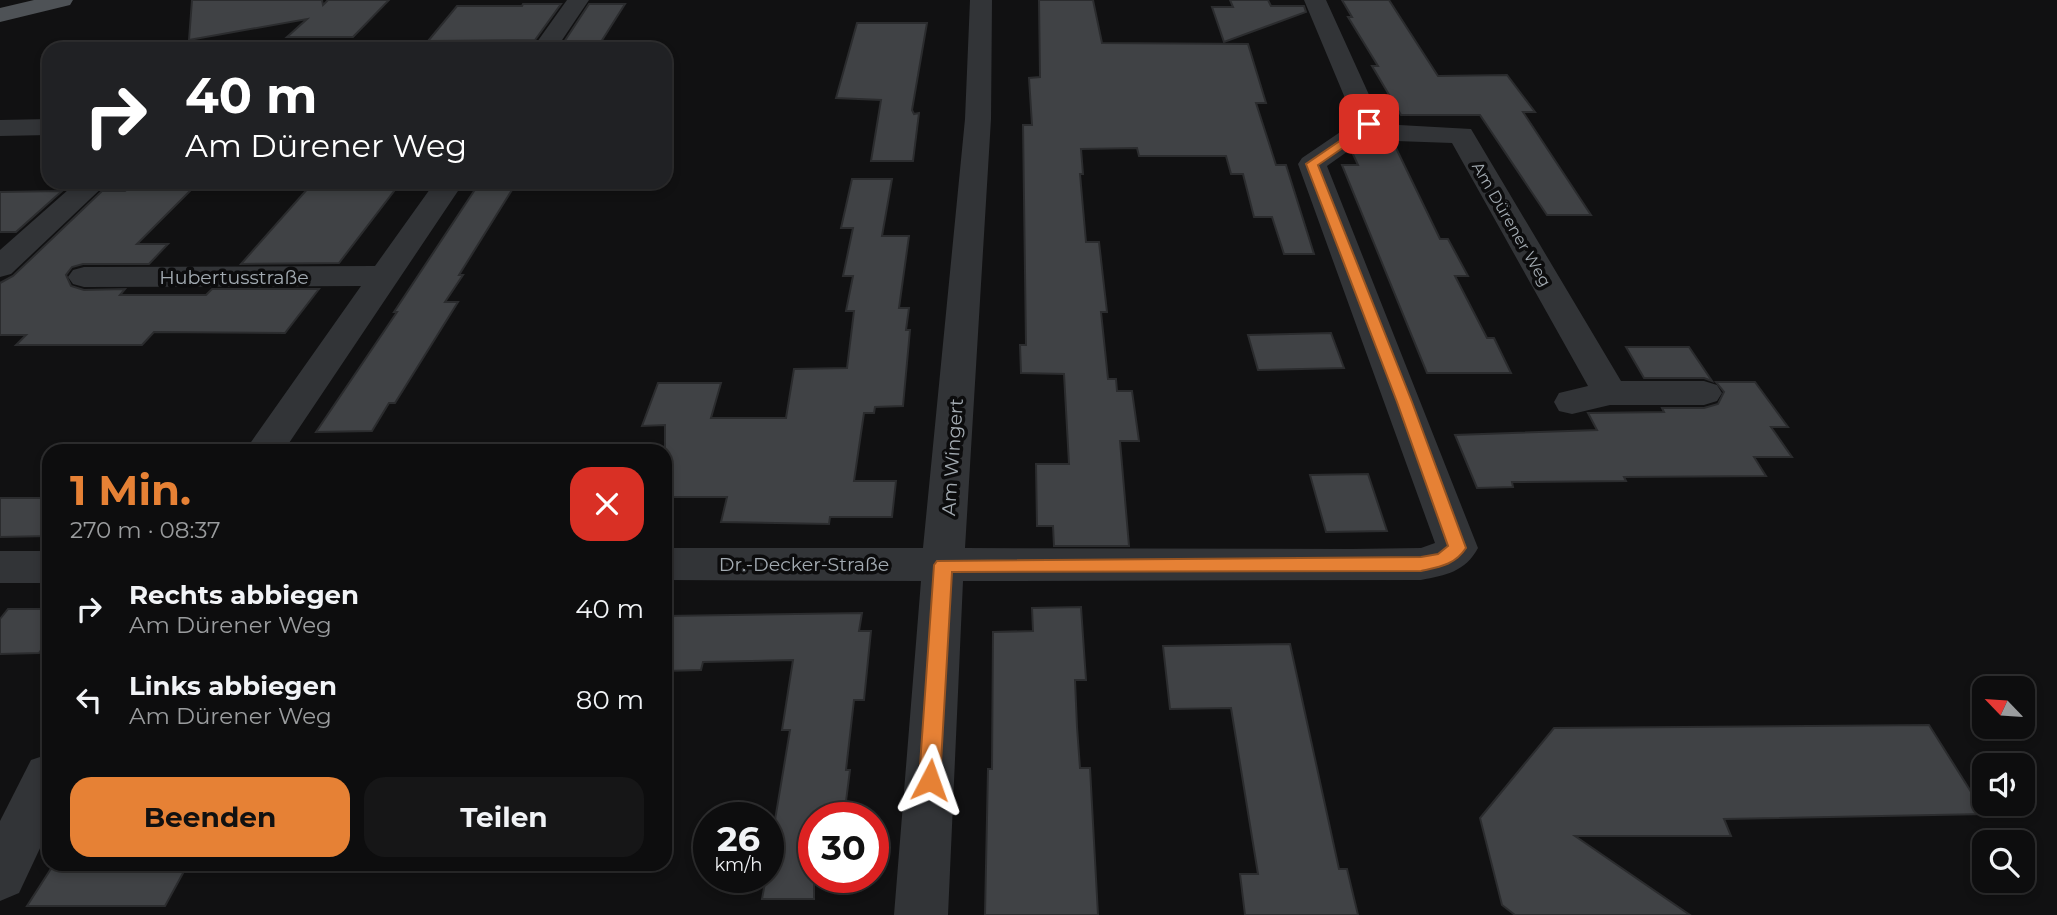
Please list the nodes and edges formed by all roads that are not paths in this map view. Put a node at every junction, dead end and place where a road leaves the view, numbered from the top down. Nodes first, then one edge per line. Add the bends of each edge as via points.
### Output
1 (62, 0) edge
2 (578, 0) edge
3 (982, 0) edge
4 (1315, 0) edge
5 (0, 15) edge
6 (549, 42) edge
7 (1369, 124) junction
8 (42, 127) edge
9 (0, 128) edge
10 (86, 189) edge
11 (445, 189) edge
12 (0, 267) edge
13 (384, 276) junction
14 (84, 277) dead end
15 (1610, 393) junction
16 (1704, 393) dead end
17 (1572, 402) dead end
18 (268, 444) edge
19 (672, 564) edge
20 (943, 565) junction
21 (0, 567) edge
22 (42, 567) edge
23 (42, 790) edge
24 (0, 875) edge
25 (921, 915) edge

1 - 5 main road
2 - 6 street
3 - 20 street, Am Wingert via 978,119
4 - 7 street
7 - 15 street, Am Dürener Weg via 1396,133 1461,135
7 - 20 street via 1312,164 1457,548 1443,560 1421,564
8 - 9 street
10 - 12 street
11 - 13 street
13 - 14 street, Hubertusstraße
13 - 18 street
15 - 16 street
15 - 17 street
19 - 20 street, Dr.-Decker-Straße
20 - 25 street, Am Wingert
21 - 22 street
23 - 24 street

